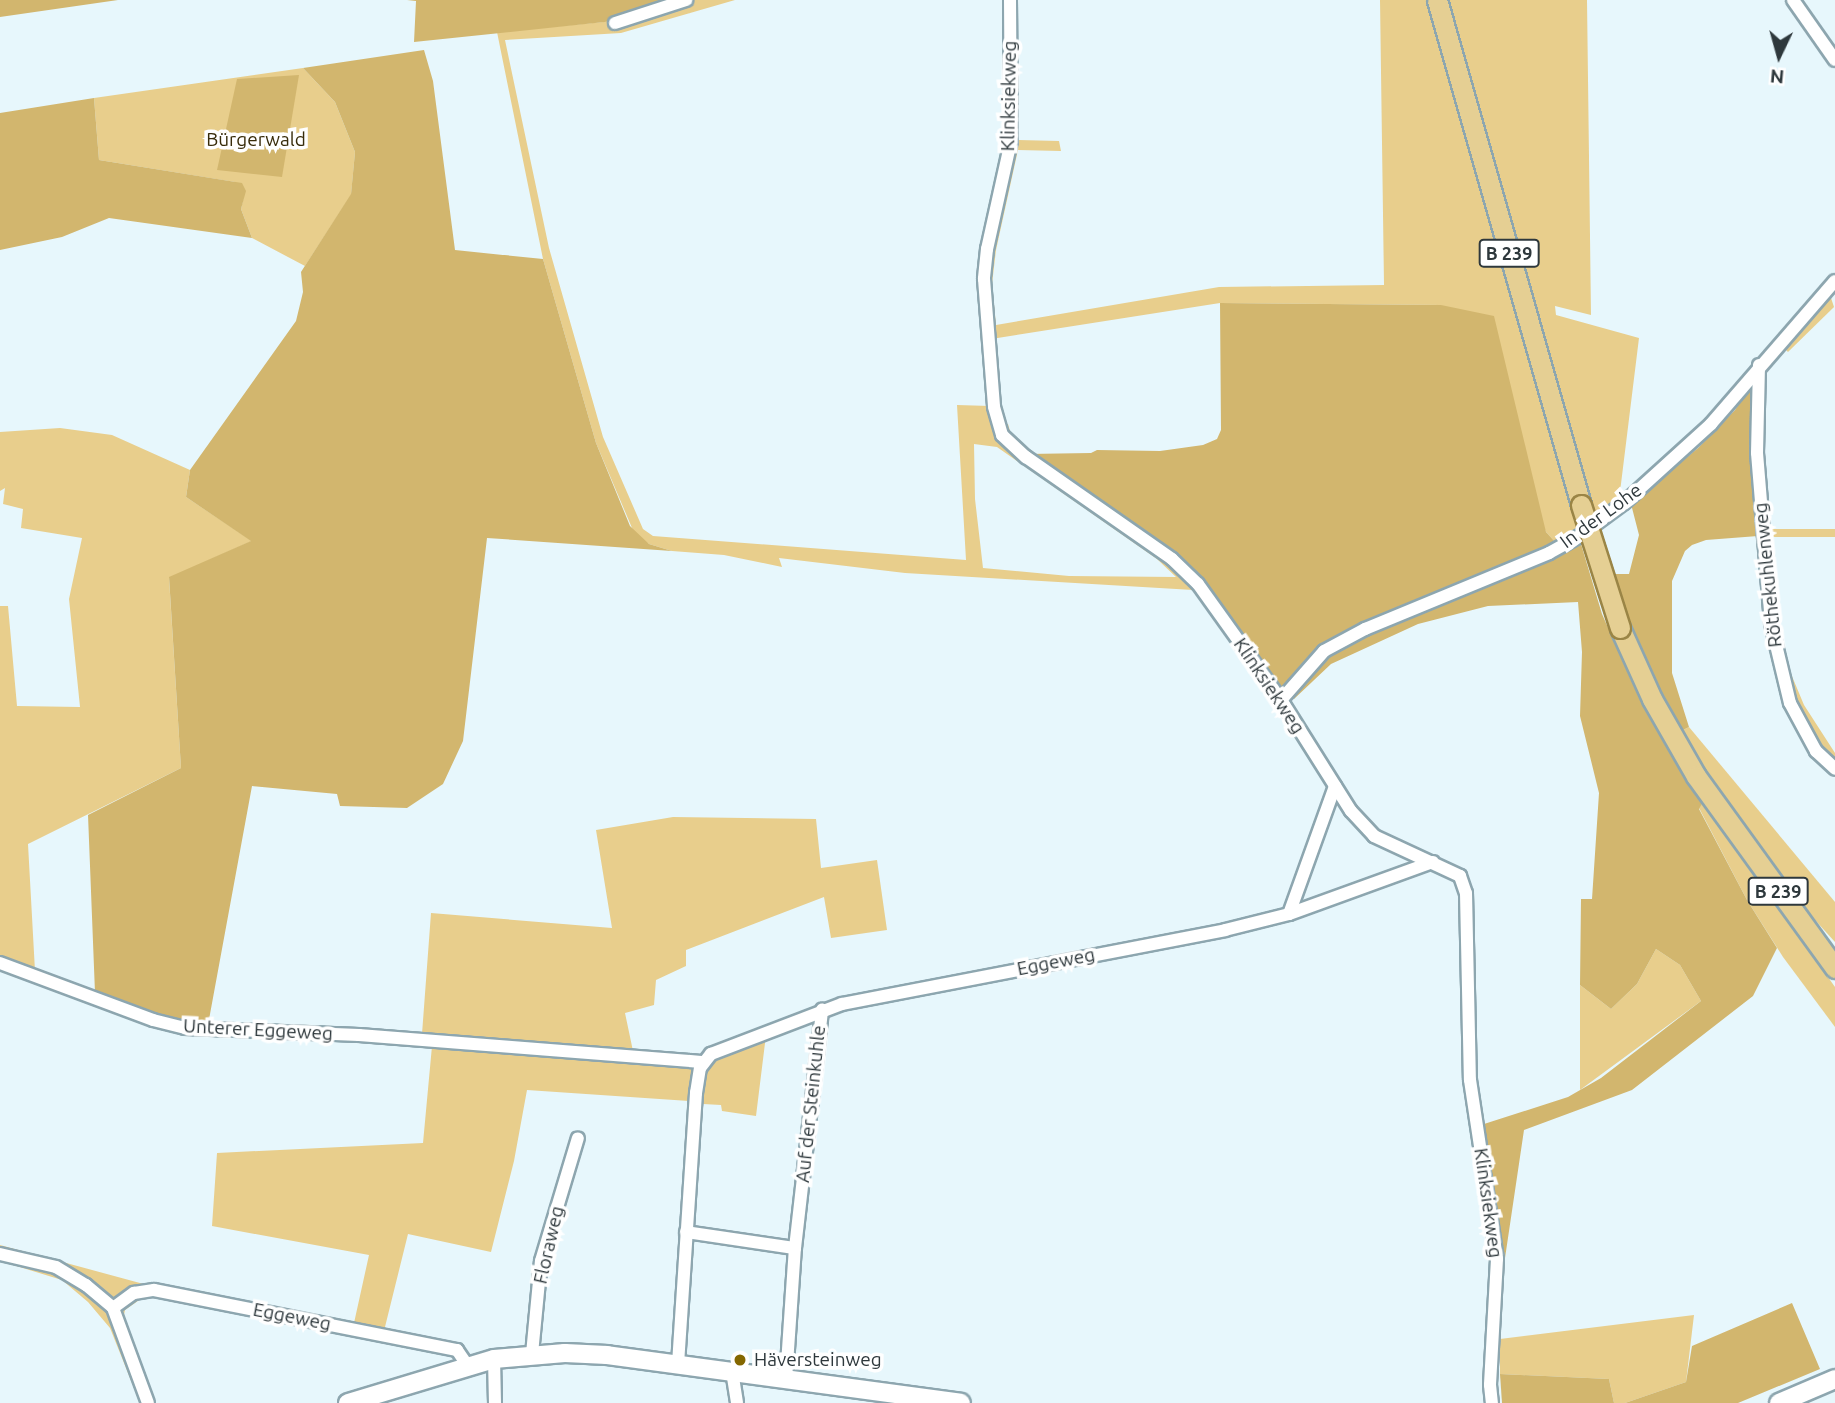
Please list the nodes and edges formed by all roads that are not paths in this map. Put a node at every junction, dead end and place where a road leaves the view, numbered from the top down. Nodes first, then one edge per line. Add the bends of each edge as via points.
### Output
1 (686, 0) edge
2 (1010, 0) edge
3 (1437, 0) edge
4 (1793, 0) edge
5 (615, 23) dead end
6 (1835, 60) edge
7 (1835, 281) edge
8 (1759, 365) junction
9 (1281, 700) junction
10 (1835, 769) edge
11 (1335, 786) junction
12 (1433, 862) junction
13 (1289, 914) junction
14 (0, 963) edge
15 (1834, 964) edge
16 (822, 1010) junction
17 (704, 1062) junction
18 (578, 1138) dead end
19 (686, 1232) junction
20 (795, 1248) junction
21 (0, 1254) edge
22 (113, 1308) junction
23 (532, 1354) junction
24 (494, 1359) junction
25 (678, 1364) junction
26 (467, 1366) junction
27 (732, 1371) junction
28 (786, 1378) junction
29 (1835, 1379) edge
30 (864, 1396) edge
31 (148, 1403) edge
32 (348, 1403) edge
33 (495, 1403) edge
34 (737, 1403) edge
35 (961, 1403) edge
36 (1492, 1403) edge
37 (1779, 1403) edge

1 - 5 street
2 - 9 street, Klinksiekweg via 1011,141 984,279 994,408 1002,435 1026,457 1172,559 1198,584
3 - 15 main road, B 239, bridge via 1620,628 1652,699 1696,776
4 - 6 street
7 - 8 street, In der Lohe
8 - 9 street, In der Lohe via 1677,457 1578,537 1549,554 1365,629 1324,652
8 - 10 street, Röthekuhlenweg via 1757,453 1777,657 1790,703 1816,751
9 - 11 street, Klinksiekweg
11 - 12 street, Klinksiekweg via 1374,836
11 - 13 street
12 - 13 street, Eggeweg
12 - 36 street, Klinksiekweg via 1460,876 1466,893 1470,1080 1497,1258
13 - 16 street, Eggeweg
14 - 17 street, Unterer Eggeweg via 185,1028 359,1034
16 - 17 street, Auf der Steinkuhle via 715,1052
16 - 20 street, Auf der Steinkuhle
17 - 19 street via 696,1093
18 - 23 street, Floraweg via 541,1261
19 - 20 street
19 - 25 street
20 - 28 street, Auf der Steinkuhle
21 - 22 street via 56,1267
22 - 26 street, Eggeweg via 134,1293 154,1290 457,1350
22 - 31 street
23 - 24 main road
23 - 25 main road via 607,1355
24 - 26 main road
24 - 33 street
25 - 27 main road
26 - 32 main road
27 - 28 main road
27 - 34 street
28 - 30 main road
29 - 37 main road
30 - 35 main road

